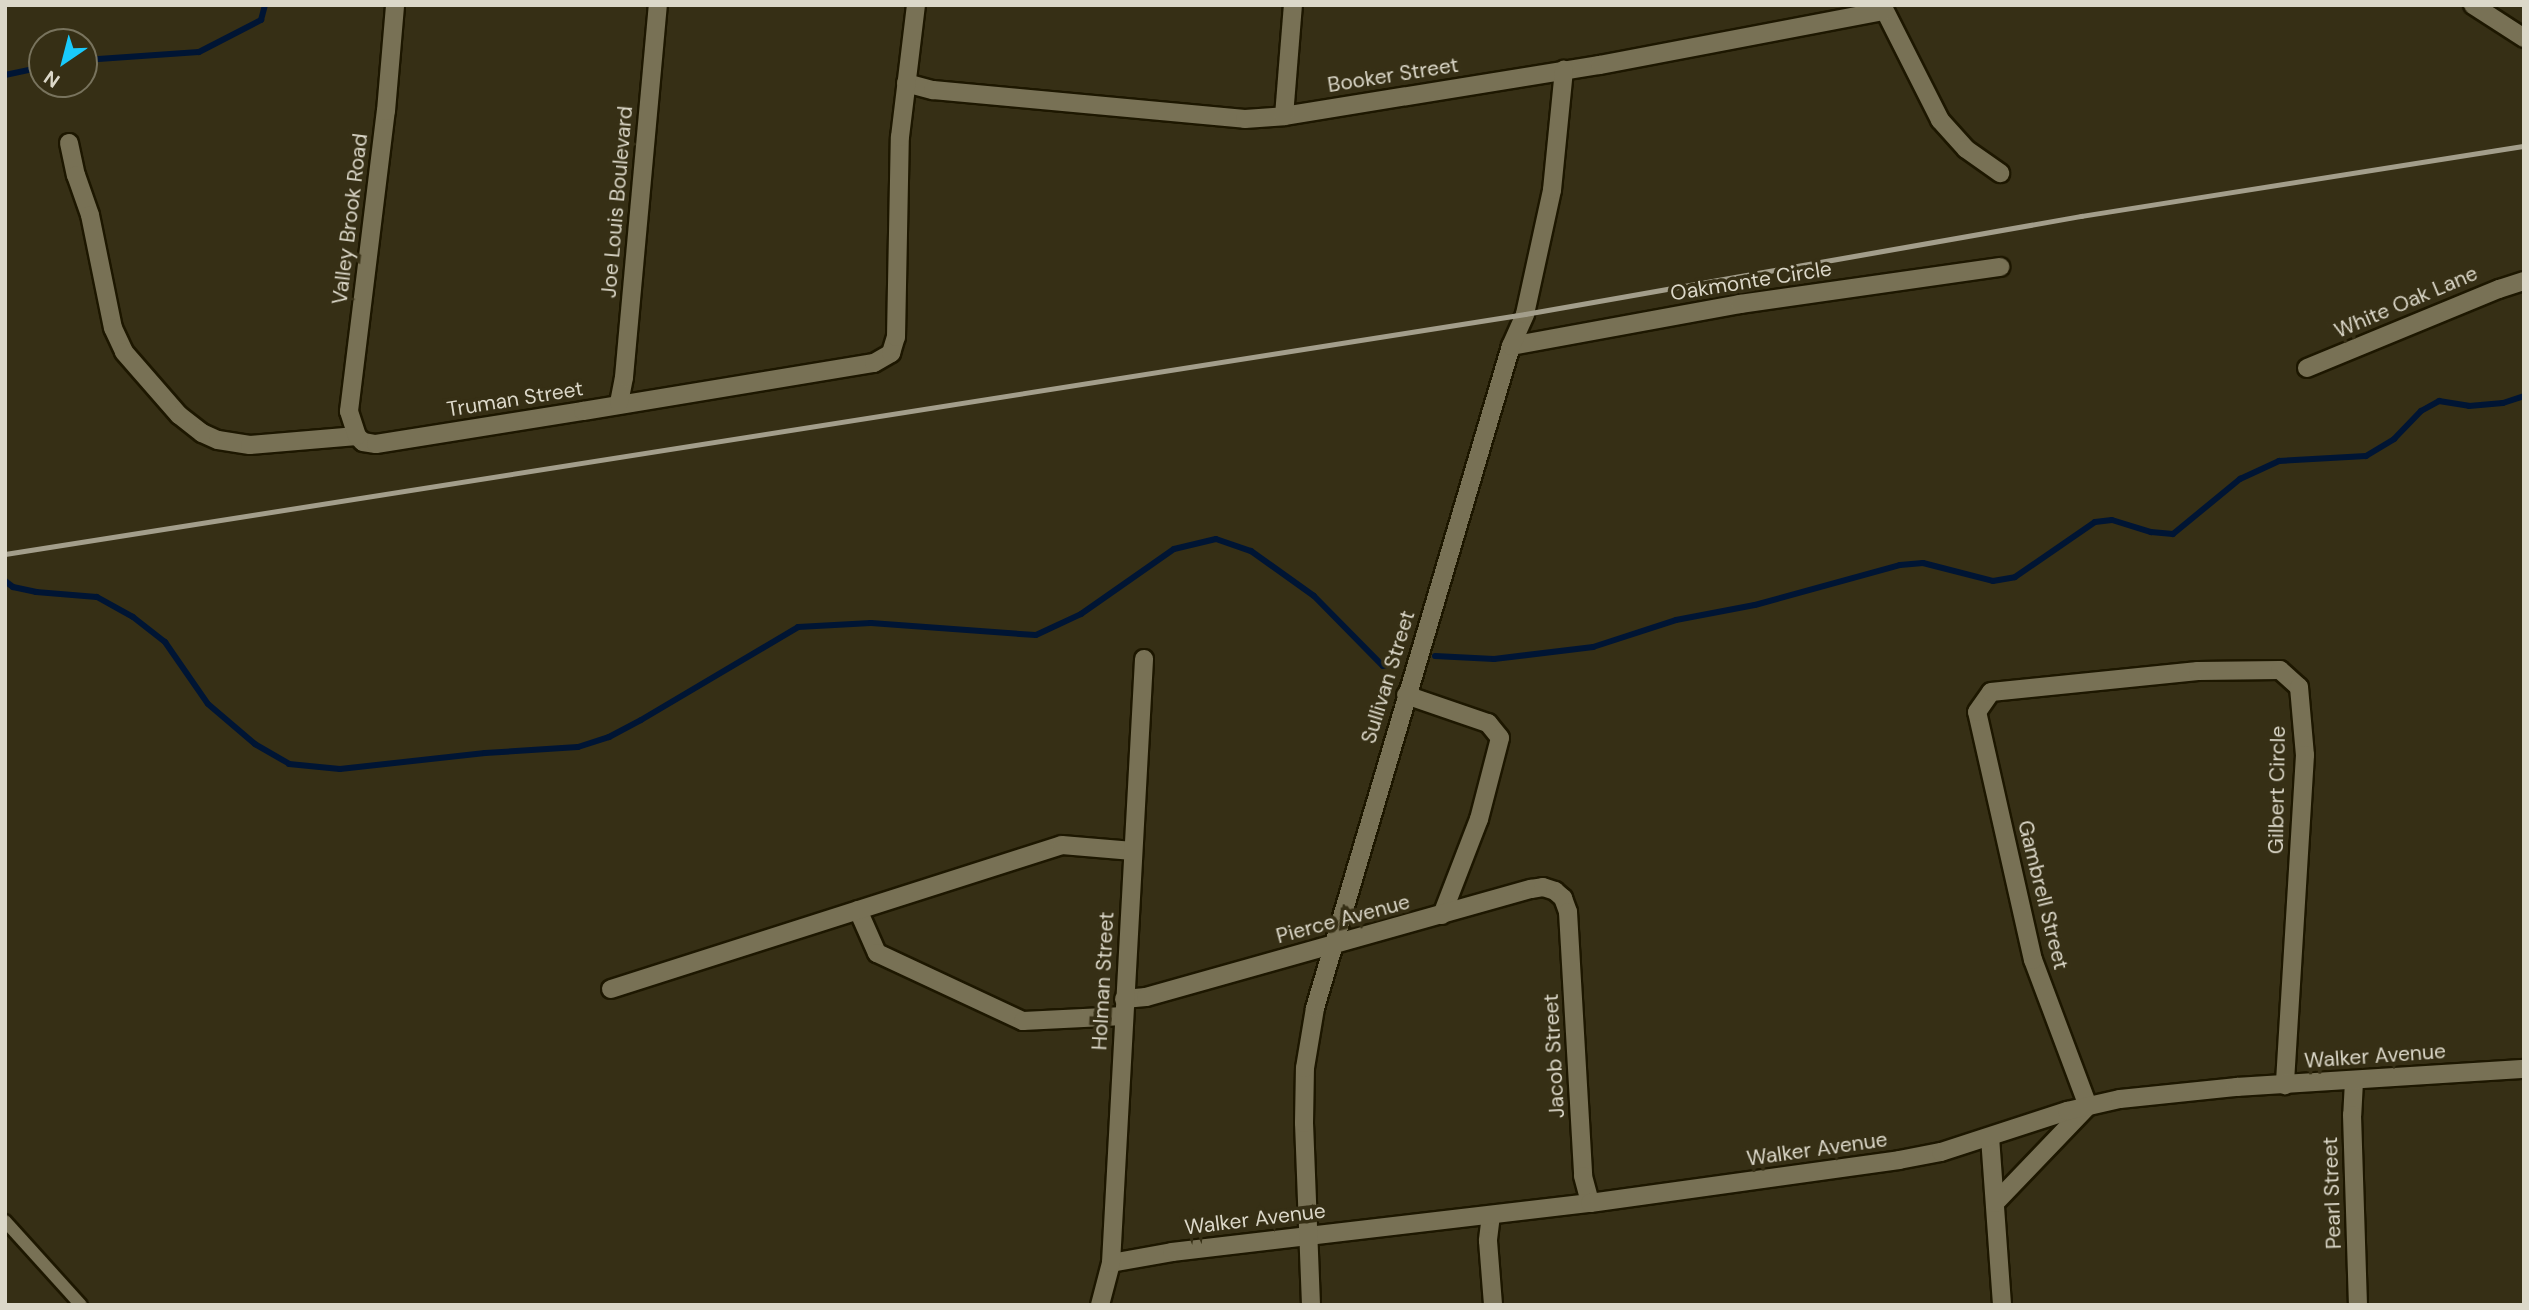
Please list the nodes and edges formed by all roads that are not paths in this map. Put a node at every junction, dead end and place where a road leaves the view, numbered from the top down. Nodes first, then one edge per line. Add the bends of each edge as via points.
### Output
1 (395, 5) edge
2 (658, 5) edge
3 (916, 5) edge
4 (1293, 5) edge
5 (2473, 5) edge
6 (1883, 8) edge
7 (2524, 38) edge
8 (1564, 70) junction
9 (906, 82) junction
10 (1284, 116) junction
11 (69, 143) dead end
12 (2000, 173) dead end
13 (2000, 267) dead end
14 (2524, 281) edge
15 (1511, 346) junction
16 (2307, 368) dead end
17 (619, 403) junction
18 (357, 436) junction
19 (1144, 659) dead end
20 (1406, 695) junction
21 (1981, 730) joint
22 (1133, 851) junction
23 (1567, 906) joint
24 (858, 910) junction
25 (1442, 915) junction
26 (1332, 945) junction
27 (611, 989) dead end
28 (1124, 1007) junction
29 (2524, 1069) edge
30 (2354, 1080) junction
31 (2285, 1084) junction
32 (2088, 1107) junction
33 (1990, 1137) junction
34 (1590, 1203) junction
35 (1995, 1203) junction
36 (1491, 1215) junction
37 (5, 1221) edge
38 (1308, 1236) junction
39 (1111, 1263) junction
40 (81, 1305) edge
41 (1100, 1305) edge
42 (1311, 1305) edge
43 (1493, 1305) edge
44 (2002, 1305) edge
45 (2358, 1305) edge

1 - 18 street, Valley Brook Road via 349,411
2 - 17 street, Joe Louis Boulevard
3 - 9 street
4 - 10 street
5 - 7 street
6 - 8 street, Booker Street
6 - 12 street via 1940,120 1966,149
8 - 10 street, Booker Street
8 - 15 street, Sullivan Street via 1544,234 1525,314
9 - 10 street, Booker Street via 933,90 1208,117
9 - 17 street, Truman Street via 900,137 896,337 891,354 874,363
11 - 18 street, Truman Street via 90,215 113,328 124,352 179,415 210,436 250,445
13 - 15 street, Oakmonte Circle via 1740,304
14 - 16 street, White Oak Lane
15 - 20 street, Sullivan Street
17 - 18 street, Truman Street via 376,444
19 - 22 street, Holman Street
20 - 25 street via 1488,723 1500,738 1479,819
20 - 26 street, Sullivan Street
21 - 31 street, Gilbert Circle via 1977,712 1991,692 2198,671 2280,670 2299,687 2305,755
21 - 32 street, Gambrell Street via 2032,960
22 - 24 street via 1062,845
22 - 28 street, Holman Street
23 - 25 street, Pierce Avenue via 1555,891 1542,887
23 - 34 street, Jacob Street via 1583,1176
24 - 27 street
24 - 28 street, Pierce Avenue via 877,953 1023,1021
25 - 26 street, Pierce Avenue
26 - 28 street, Pierce Avenue
26 - 38 street, Sullivan Street via 1315,1008 1306,1068
28 - 39 street, Holman Street
29 - 30 street, Walker Avenue
30 - 31 street, Walker Avenue
30 - 45 street, Pearl Street
31 - 32 street, Walker Avenue via 2120,1099
32 - 33 street, Walker Avenue
32 - 35 street
33 - 34 street, Walker Avenue via 1899,1160
33 - 35 street
34 - 36 street, Walker Avenue
35 - 44 street
36 - 38 street, Walker Avenue
36 - 43 street via 1488,1241
37 - 40 lane
38 - 39 street, Walker Avenue
38 - 42 street, Sullivan Street
39 - 41 street, Holman Street

